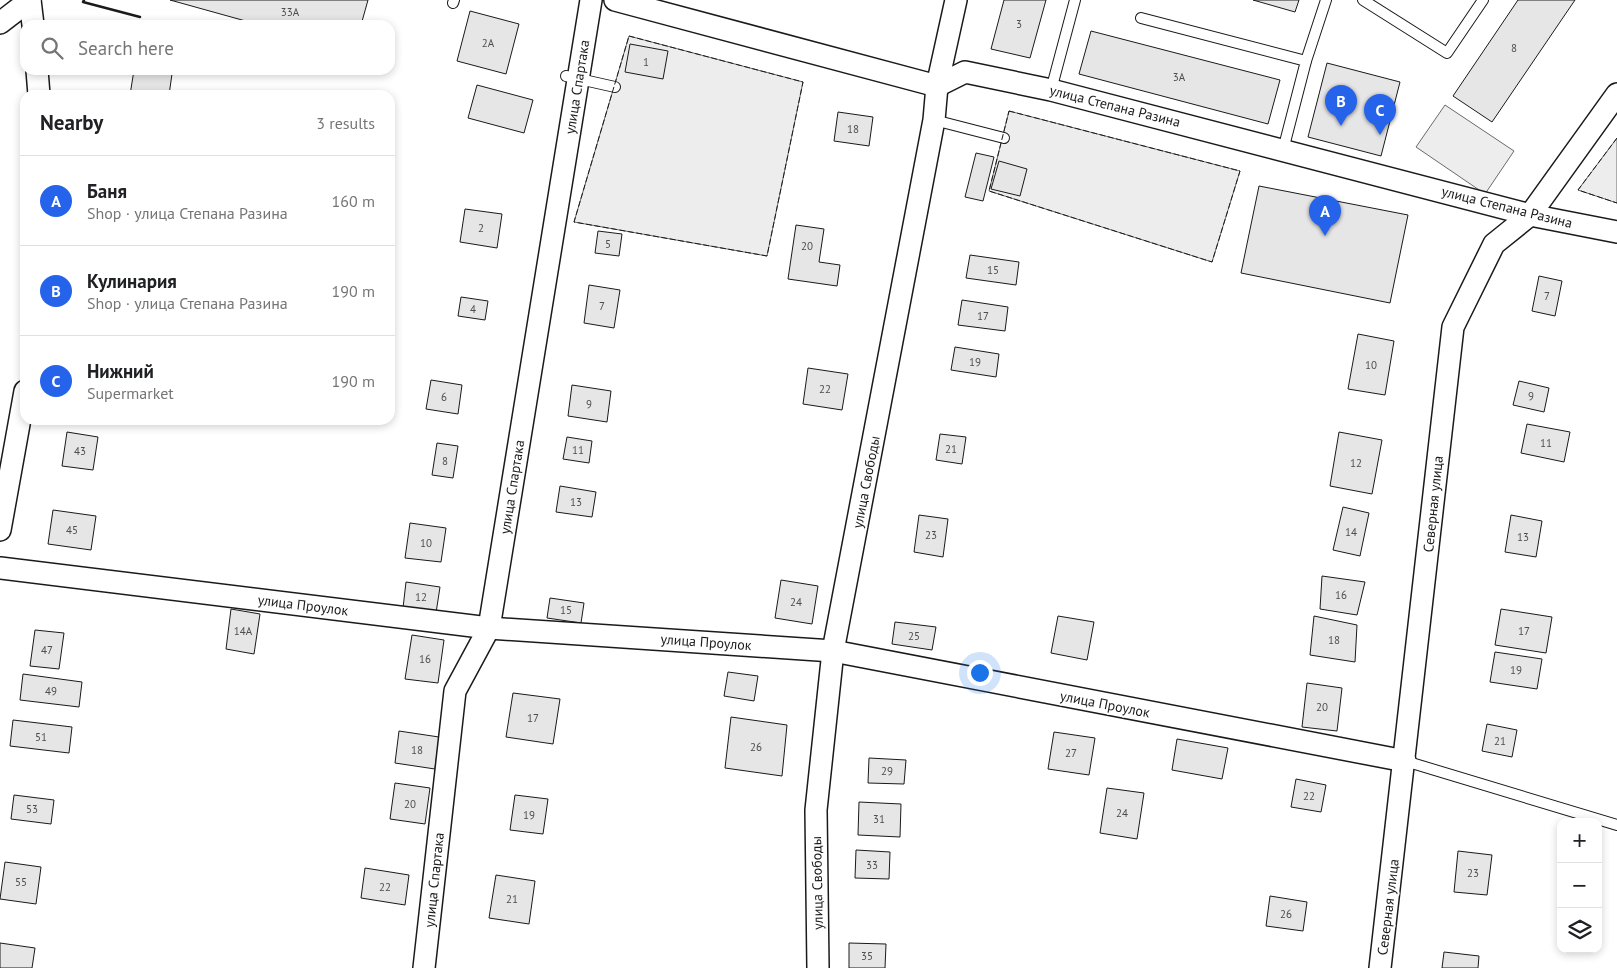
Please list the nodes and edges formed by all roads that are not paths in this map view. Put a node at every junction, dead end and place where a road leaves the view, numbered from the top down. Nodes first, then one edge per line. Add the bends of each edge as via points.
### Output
1 (30, 0) edge
2 (591, 0) edge
3 (615, 0) edge
4 (956, 0) edge
5 (1075, 0) edge
6 (1326, 0) edge
7 (1363, 0) edge
8 (1483, 0) edge
9 (1141, 18) dead end
10 (32, 20) edge
11 (0, 23) edge
12 (1306, 61) junction
13 (37, 75) edge
14 (572, 77) junction
15 (937, 86) junction
16 (616, 87) dead end
17 (39, 90) edge
18 (1051, 90) junction
19 (1617, 94) edge
20 (934, 120) junction
21 (1004, 138) dead end
22 (1283, 150) junction
23 (1530, 214) junction
24 (1617, 232) edge
25 (20, 418) edge
26 (0, 530) edge
27 (0, 568) edge
28 (489, 628) junction
29 (834, 651) junction
30 (1405, 761) junction
31 (1617, 825) edge
32 (424, 968) edge
33 (818, 968) edge
34 (1380, 968) edge

1 - 10 street
1 - 11 street
2 - 14 street, улица Спартака
3 - 15 street
4 - 15 street, улица Свободы
5 - 18 lane
6 - 12 lane
7 - 8 lane via 1448,53
9 - 12 lane
12 - 22 lane
13 - 17 street
14 - 16 lane
14 - 28 street, улица Спартака
15 - 18 street, улица Степана Разина via 965,72
15 - 20 street, улица Свободы
18 - 22 street, улица Степана Разина
19 - 23 street, Северная улица
20 - 21 lane
20 - 29 street, улица Свободы
22 - 23 street, улица Степана Разина
23 - 24 street, улица Степана Разина
23 - 30 street, Северная улица via 1494,244 1453,327
25 - 26 street
27 - 28 street, улица Проулок
28 - 29 street, улица Проулок
28 - 32 street, улица Спартака via 455,691
29 - 30 street, улица Проулок
29 - 33 street, улица Свободы via 816,810
30 - 31 lane
30 - 34 street, Северная улица

